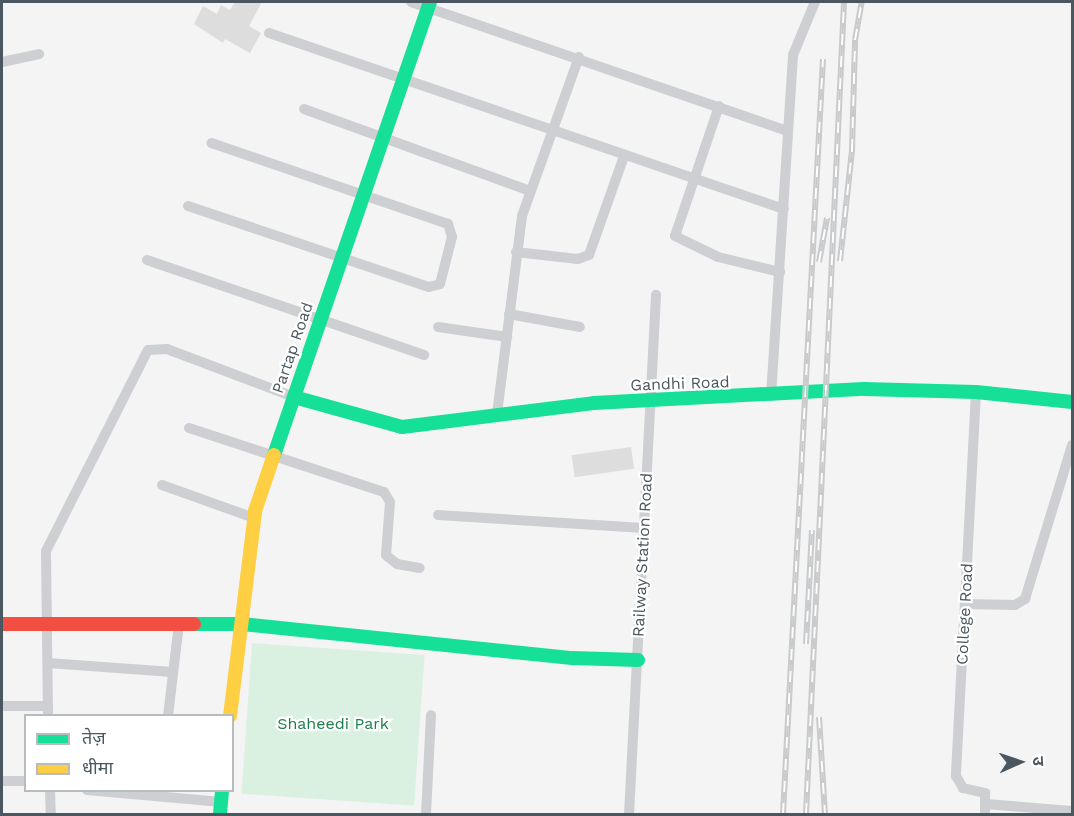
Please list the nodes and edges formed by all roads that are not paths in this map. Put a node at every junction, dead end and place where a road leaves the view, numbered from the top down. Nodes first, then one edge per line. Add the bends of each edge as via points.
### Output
1 (411, 2) edge
2 (815, 2) edge
3 (429, 5) edge
4 (269, 33) dead end
5 (39, 54) dead end
6 (579, 57) junction
7 (2, 62) edge
8 (402, 78) junction
9 (719, 106) junction
10 (304, 109) dead end
11 (554, 131) junction
12 (788, 131) junction
13 (384, 135) junction
14 (211, 143) dead end
15 (624, 156) junction
16 (694, 181) junction
17 (530, 191) junction
18 (363, 196) junction
19 (188, 206) dead end
20 (784, 209) junction
21 (516, 252) junction
22 (342, 259) junction
23 (147, 260) dead end
24 (780, 272) junction
25 (656, 295) dead end
26 (509, 314) junction
27 (321, 319) junction
28 (438, 327) dead end
29 (580, 327) dead end
30 (507, 337) junction
31 (424, 355) dead end
32 (975, 392) junction
33 (771, 396) junction
34 (294, 397) junction
35 (1072, 402) edge
36 (651, 403) junction
37 (497, 414) junction
38 (189, 428) dead end
39 (1072, 445) edge
40 (271, 456) junction
41 (162, 486) dead end
42 (438, 515) dead end
43 (254, 518) junction
44 (644, 528) junction
45 (420, 568) dead end
46 (965, 604) junction
47 (2, 624) edge
48 (47, 624) junction
49 (179, 624) junction
50 (242, 624) junction
51 (638, 660) junction
52 (48, 663) junction
53 (173, 672) junction
54 (2, 706) edge
55 (48, 711) edge
56 (168, 714) edge
57 (230, 714) edge
58 (431, 715) dead end
59 (2, 781) edge
60 (24, 781) edge
61 (50, 792) edge
62 (109, 792) edge
63 (221, 802) edge
64 (986, 809) edge
65 (1072, 811) edge
66 (51, 814) edge
67 (426, 814) edge
68 (629, 814) edge

1 - 3 street
2 - 12 street via 796,37
3 - 6 street
3 - 8 street, Partap Road
4 - 8 street
5 - 7 street
6 - 9 street
6 - 11 street
8 - 11 street
8 - 13 street, Partap Road
9 - 12 street
9 - 16 street
10 - 13 street
11 - 15 street
11 - 17 street
12 - 20 street
13 - 17 street
13 - 18 street, Partap Road
14 - 18 street
15 - 16 street
15 - 21 street via 589,255 578,259
16 - 20 street
16 - 24 street via 676,239 718,257
17 - 21 street
18 - 22 street, Partap Road
18 - 22 street via 448,224 452,237 442,279 437,286 429,287
19 - 22 street
20 - 24 street
21 - 26 street
22 - 27 street, Partap Road
23 - 27 street
24 - 33 street
25 - 36 street, Railway Station Road
26 - 29 street
26 - 30 street
27 - 31 street
27 - 34 street, Partap Road
28 - 30 street
30 - 37 street
32 - 33 street, Gandhi Road via 864,389
32 - 35 street, Gandhi Road
32 - 46 street, College Road
33 - 36 street, Gandhi Road
34 - 37 street, Gandhi Road via 402,427
34 - 40 street, Partap Road
34 - 48 street via 167,349 148,350 46,551
36 - 37 street, Gandhi Road via 594,403
36 - 44 street, Railway Station Road
38 - 40 street
39 - 46 street via 1025,599 1015,605
40 - 43 street, Partap Road
40 - 45 street via 384,492 390,502 386,555 397,564
41 - 43 street
42 - 44 street
43 - 50 street, Partap Road
44 - 51 street, Railway Station Road
46 - 64 street, College Road via 956,776 963,788 985,793
47 - 48 street
48 - 49 street
48 - 52 street
49 - 50 street
49 - 53 street
50 - 51 street
50 - 57 street, Partap Road
51 - 68 street, Railway Station Road
52 - 53 street
52 - 55 street
53 - 56 street
54 - 55 street
58 - 67 street
59 - 60 street
61 - 66 street
62 - 63 street
64 - 65 street

